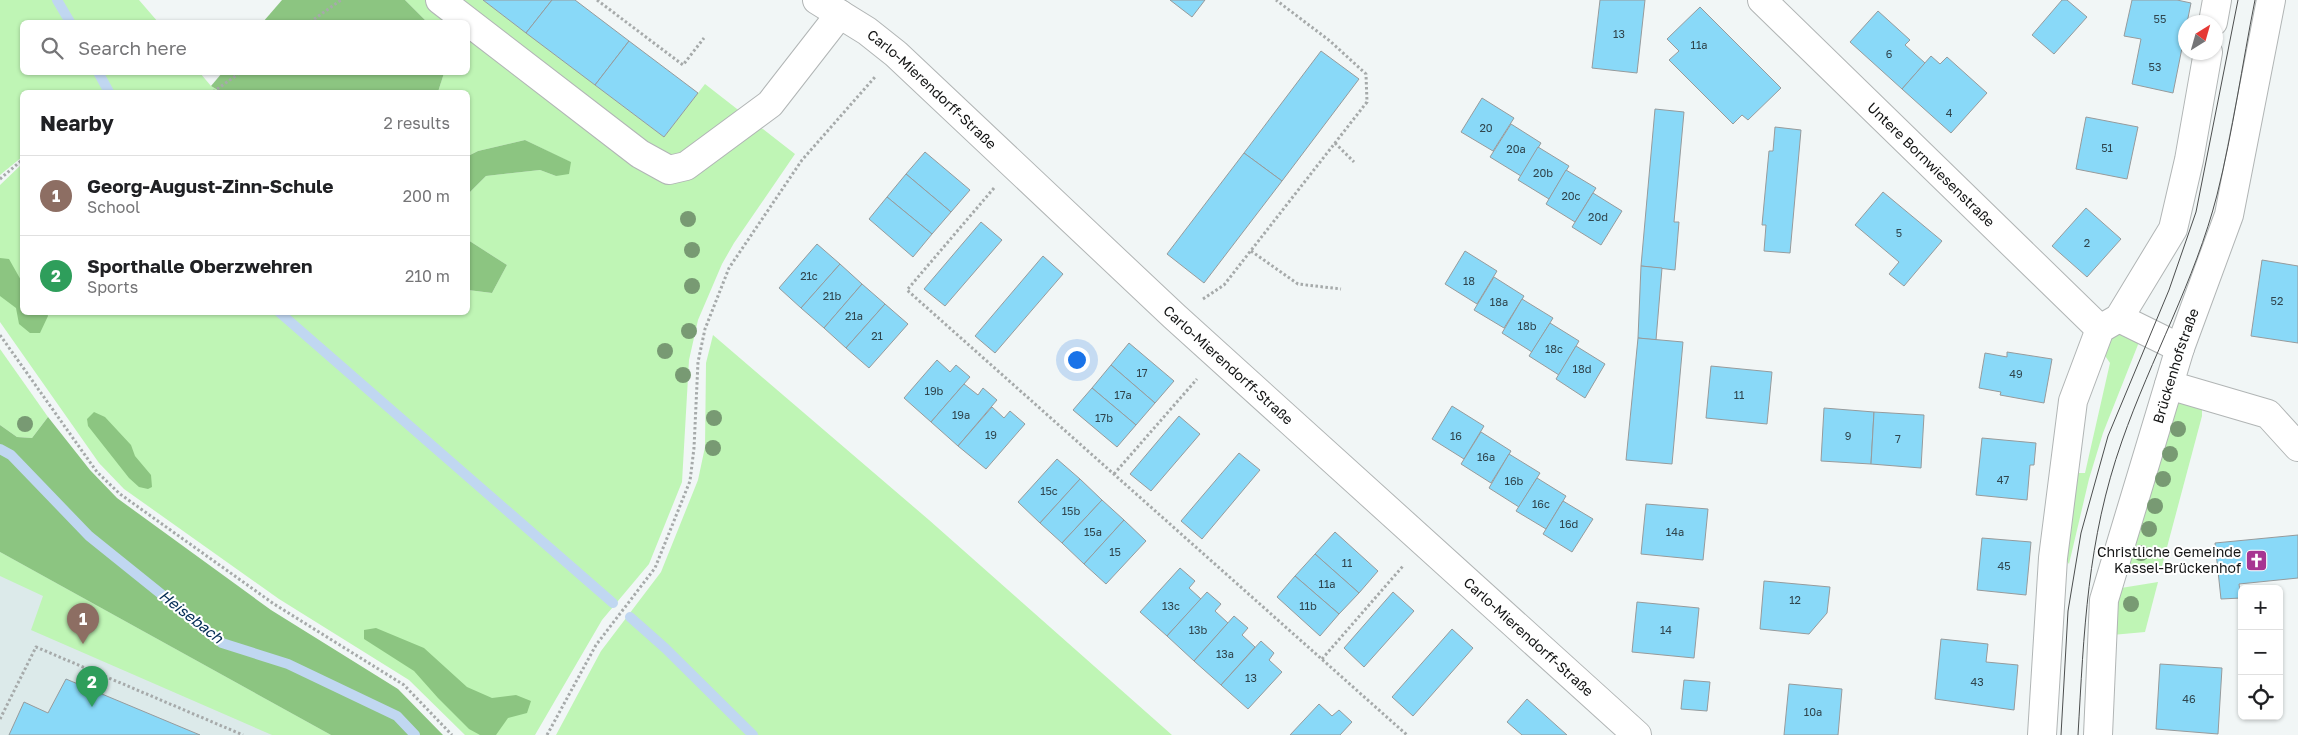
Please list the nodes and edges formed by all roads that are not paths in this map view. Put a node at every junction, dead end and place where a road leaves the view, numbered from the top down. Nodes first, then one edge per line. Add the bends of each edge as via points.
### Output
1 (440, 0) edge
2 (817, 0) edge
3 (1762, 0) edge
4 (2217, 0) edge
5 (2271, 0) edge
6 (840, 14) junction
7 (2214, 15) edge
8 (466, 20) edge
9 (470, 23) edge
10 (2207, 60) edge
11 (2109, 324) junction
12 (2180, 348) junction
13 (2169, 385) junction
14 (2298, 447) edge
15 (1637, 735) edge
16 (2042, 735) edge
17 (2098, 735) edge

1 - 8 street
2 - 6 street, Carlo-Mierendorff-Straße
3 - 11 street, Untere Bornwiesenstraße
4 - 7 street
5 - 12 street, Brückenhofstraße via 2229,215
6 - 9 street via 770,104 686,166 669,170 640,154
6 - 15 street, Carlo-Mierendorff-Straße via 896,54 1174,316
10 - 11 street via 2173,229
11 - 12 street, Untere Bornwiesenstraße
11 - 16 street via 2073,401 2053,558
12 - 13 street, Brückenhofstraße
13 - 14 street via 2268,414
13 - 17 street, Brückenhofstraße via 2104,600

